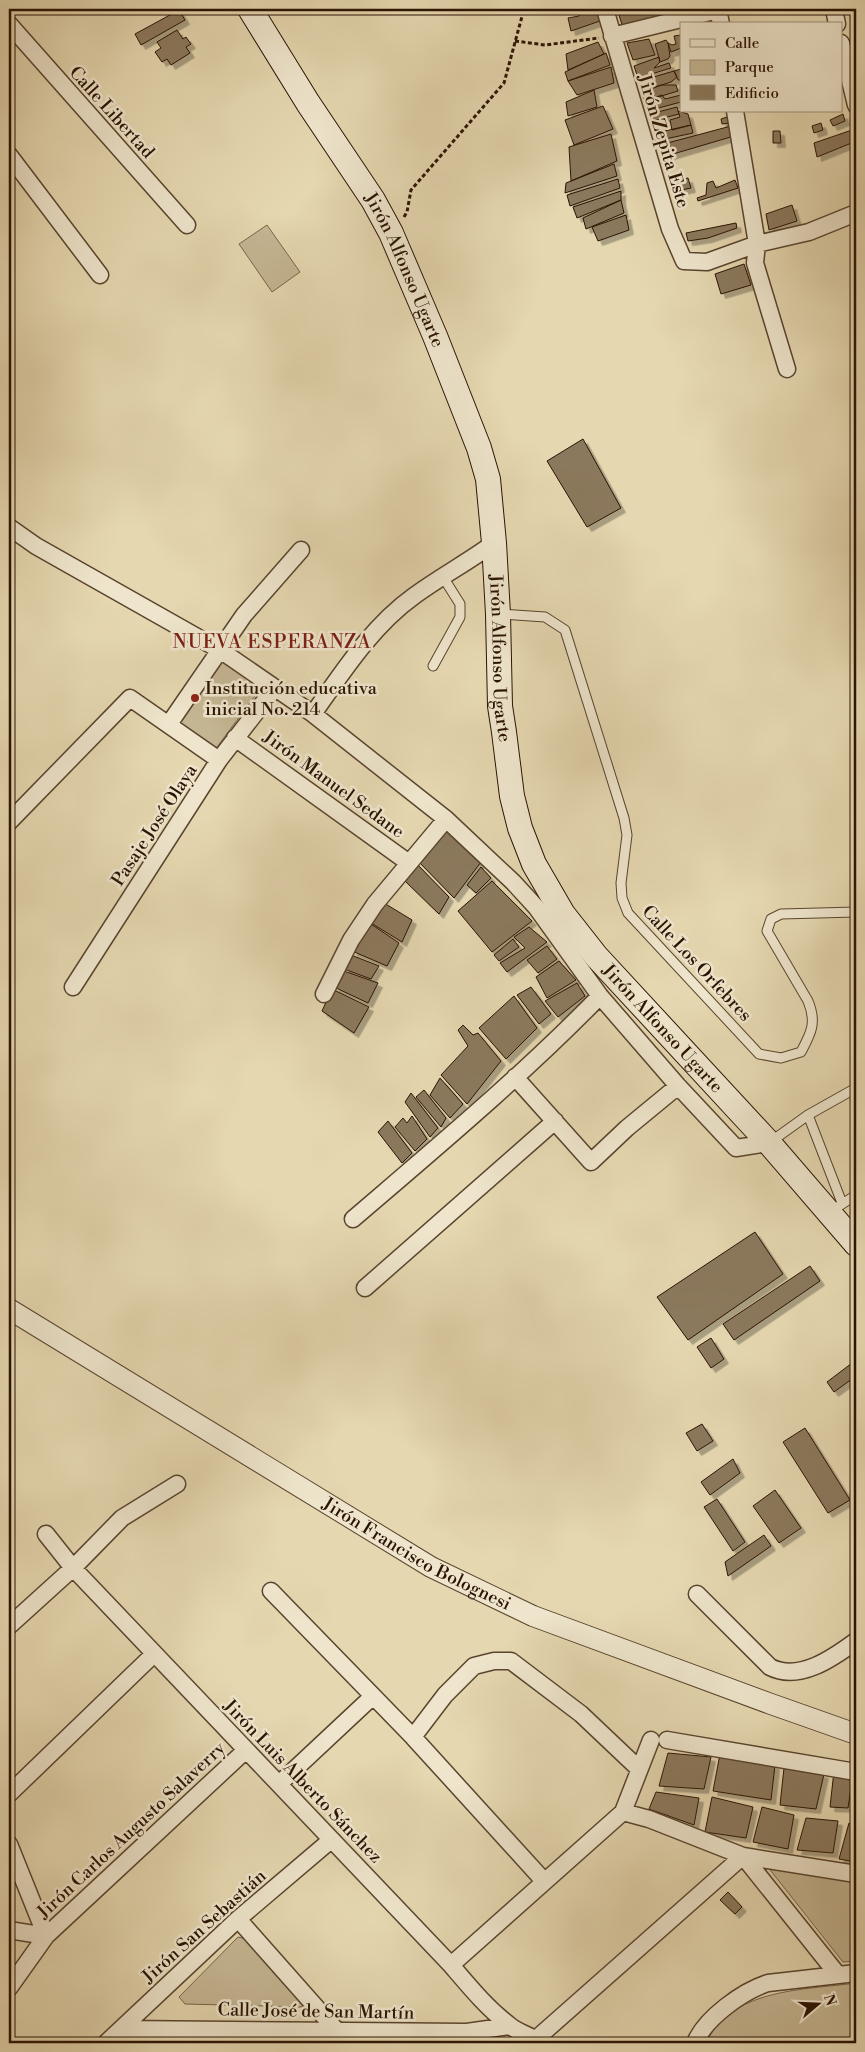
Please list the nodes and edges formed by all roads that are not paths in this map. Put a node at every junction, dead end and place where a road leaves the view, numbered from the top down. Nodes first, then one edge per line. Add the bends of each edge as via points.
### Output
1 (250, 9) edge
2 (605, 9) edge
3 (834, 9) edge
4 (720, 13) edge
5 (837, 22) edge
6 (9, 24) edge
7 (612, 36) junction
8 (842, 47) edge
9 (856, 105) edge
10 (735, 112) edge
11 (9, 155) edge
12 (856, 213) edge
13 (187, 225) dead end
14 (758, 244) junction
15 (100, 276) dead end
16 (787, 369) dead end
17 (9, 527) edge
18 (494, 543) junction
19 (301, 550) dead end
20 (443, 577) junction
21 (498, 614) junction
22 (220, 650) junction
23 (433, 666) dead end
24 (274, 689) junction
25 (313, 714) junction
26 (169, 724) junction
27 (235, 738) junction
28 (219, 760) junction
29 (446, 819) junction
30 (9, 822) edge
31 (409, 863) junction
32 (856, 912) edge
33 (589, 963) junction
34 (73, 987) dead end
35 (324, 994) dead end
36 (600, 996) junction
37 (515, 1077) junction
38 (678, 1086) junction
39 (856, 1088) edge
40 (808, 1115) junction
41 (554, 1120) junction
42 (769, 1143) junction
43 (856, 1195) edge
44 (835, 1208) junction
45 (353, 1219) dead end
46 (856, 1244) edge
47 (364, 1288) dead end
48 (9, 1309) edge
49 (177, 1484) dead end
50 (46, 1534) dead end
51 (73, 1568) junction
52 (271, 1591) dead end
53 (697, 1594) dead end
54 (9, 1626) edge
55 (856, 1641) edge
56 (154, 1654) junction
57 (372, 1697) junction
58 (856, 1734) edge
59 (413, 1737) junction
60 (246, 1750) junction
61 (638, 1768) junction
62 (856, 1772) edge
63 (279, 1784) junction
64 (9, 1794) edge
65 (623, 1812) junction
66 (331, 1840) junction
67 (9, 1844) edge
68 (743, 1856) junction
69 (856, 1874) edge
70 (544, 1881) junction
71 (238, 1919) junction
72 (9, 1930) edge
73 (46, 1936) junction
74 (451, 1965) junction
75 (856, 1973) edge
76 (838, 1975) junction
77 (9, 1988) edge
78 (509, 2026) junction
79 (121, 2029) junction
80 (338, 2032) junction
81 (361, 2038) edge
82 (539, 2041) edge
83 (106, 2043) edge
84 (695, 2043) edge

1 - 18 main road, Jirón Alfonso Ugarte via 308,104 373,200 391,234 479,448 488,479
2 - 7 street, Jirón Zepita Este
3 - 5 street
4 - 7 street
6 - 13 street, Calle Libertad
7 - 14 street, Jirón Zepita Este via 670,229 684,261 707,262
8 - 9 street
10 - 14 street
11 - 15 street
12 - 14 street via 809,232
14 - 16 street via 755,263
17 - 22 street via 36,546
18 - 20 street
18 - 21 main road, Jirón Alfonso Ugarte
19 - 22 street via 244,615
20 - 23 lane via 460,604 460,617
20 - 25 street via 413,596 377,631 353,657
21 - 32 lane, Calle Los Orfebres via 545,617 564,630 624,818 627,835 621,883 622,898 628,912 759,1054 781,1058 801,1052 812,1031 813,1014 808,1001 767,932 771,919 781,914
21 - 33 main road, Jirón Alfonso Ugarte via 500,706 512,796 520,828 534,864
22 - 24 street
22 - 26 street
24 - 25 street
24 - 27 street, Pasaje José Olaya
25 - 29 street
26 - 28 street
26 - 30 street via 130,698
27 - 28 street, Pasaje José Olaya
27 - 31 street, Jirón Manuel Sedane
28 - 34 street, Pasaje José Olaya
29 - 31 street
29 - 33 street via 513,882
31 - 35 street via 387,887 351,940
33 - 36 street
33 - 42 main road, Jirón Alfonso Ugarte
36 - 37 street
36 - 38 street
37 - 41 street
37 - 45 street
38 - 41 street via 591,1162
38 - 42 street via 736,1148
39 - 40 lane
40 - 42 lane
40 - 44 lane
41 - 47 street
42 - 44 main road, Jirón Alfonso Ugarte
43 - 44 lane
44 - 46 main road, Jirón Alfonso Ugarte
48 - 58 street, Jirón Francisco Bolognesi via 431,1568 533,1616
49 - 51 street via 122,1518
50 - 51 street, Jirón Luis Alberto Sánchez
51 - 54 street
51 - 56 street, Jirón Luis Alberto Sánchez
52 - 57 street
53 - 55 street via 770,1667 779,1672 794,1673 833,1658
56 - 60 street, Jirón Luis Alberto Sánchez
56 - 64 street
57 - 59 street
57 - 63 street
59 - 61 street via 445,1695 474,1666 511,1661 582,1714
59 - 70 street
60 - 63 street, Jirón Luis Alberto Sánchez
60 - 73 street, Jirón Carlos Augusto Salaverry
61 - 62 street via 659,1740
61 - 65 street
63 - 66 street, Jirón Luis Alberto Sánchez
65 - 68 street
65 - 70 street
66 - 71 street, Jirón San Sebastián
66 - 74 street, Jirón Luis Alberto Sánchez
67 - 73 street
68 - 69 street
68 - 76 street
68 - 82 street
70 - 74 street
71 - 79 street, Jirón San Sebastián
71 - 80 street
72 - 73 street
73 - 77 street, Jirón Carlos Augusto Salaverry
74 - 78 street, Jirón Luis Alberto Sánchez via 478,1998
75 - 76 street
76 - 84 street via 755,1987 729,2004 699,2033
78 - 81 street, Calle José de San Martín via 467,2032
78 - 82 street, Jirón Luis Alberto Sánchez
79 - 80 street, Calle José de San Martín
79 - 83 street, Jirón San Sebastián
80 - 81 street, Calle José de San Martín

